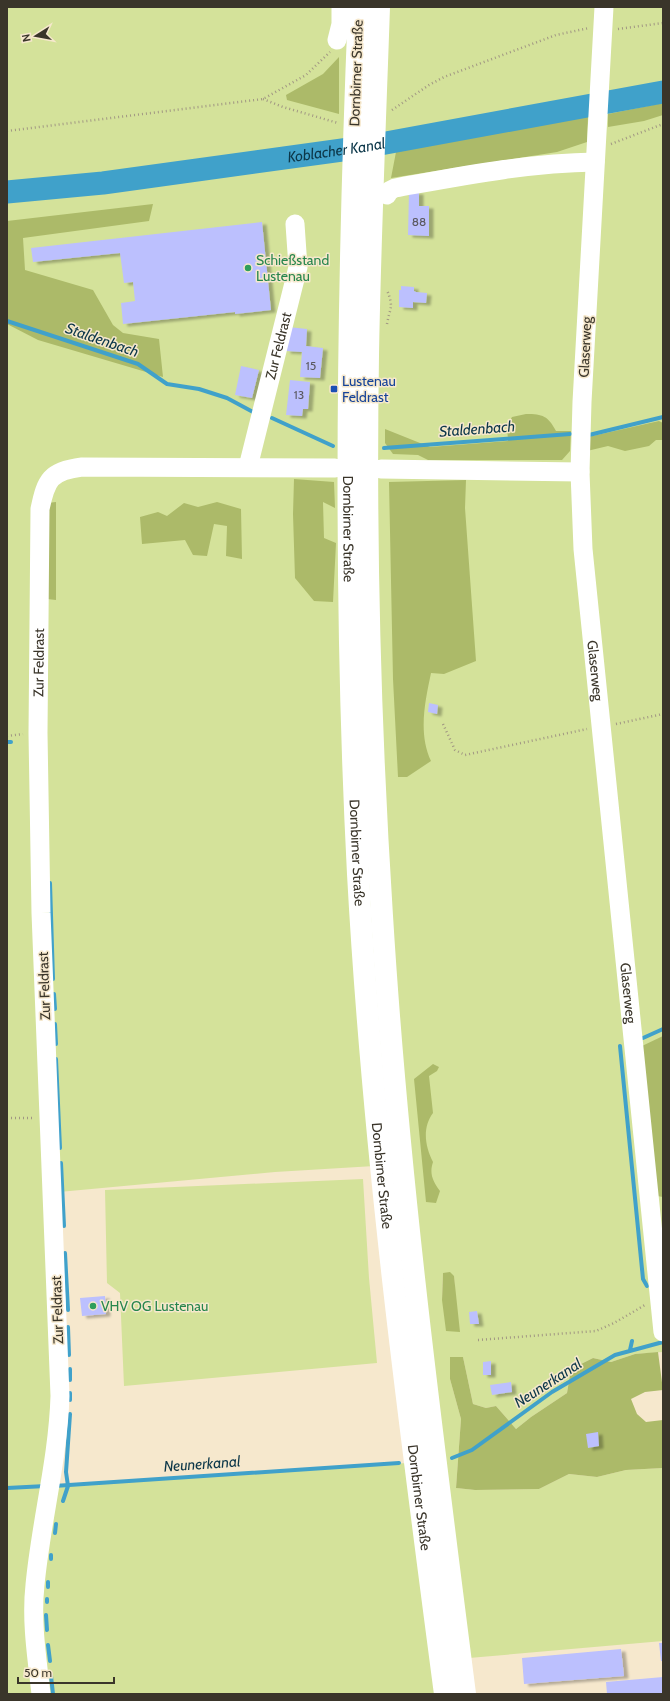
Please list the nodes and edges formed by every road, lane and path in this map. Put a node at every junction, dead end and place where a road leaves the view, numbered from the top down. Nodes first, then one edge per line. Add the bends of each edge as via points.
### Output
1 (341, 7) edge
2 (359, 7) edge
3 (379, 7) edge
4 (604, 7) edge
5 (663, 23) edge
6 (603, 27) junction
7 (574, 30) dead end
8 (337, 40) joint
9 (365, 95) junction
10 (263, 99) junction
11 (387, 114) dead end
12 (340, 123) dead end
13 (663, 124) edge
14 (7, 130) edge
15 (596, 149) junction
16 (362, 179) junction
17 (387, 195) dead end
18 (295, 224) dead end
19 (248, 467) junction
20 (335, 468) dead end
21 (380, 469) dead end
22 (580, 472) junction
23 (663, 714) edge
24 (443, 724) dead end
25 (601, 726) junction
26 (7, 1118) edge
27 (49, 1118) junction
28 (659, 1302) junction
29 (663, 1329) edge
30 (478, 1340) dead end
31 (40, 1694) edge
32 (444, 1694) edge
33 (465, 1694) edge

1 - 8 street via 341,24
2 - 9 main road, Dornbirner Straße
3 - 9 main road, Dornbirner Straße
4 - 6 street, Glaserweg
5 - 6 path via 624,29
6 - 15 street, Glaserweg
7 - 11 path via 440,79
8 - 10 path via 326,58 314,69
9 - 16 main road, Dornbirner Straße
10 - 12 path
10 - 14 path
13 - 15 path
15 - 17 street via 556,163 514,167 395,188
15 - 22 street, Glaserweg
16 - 32 main road, Dornbirner Straße via 349,282 347,490 359,879 381,1169 391,1265
16 - 33 main road, Dornbirner Straße via 368,358 368,548 372,728 381,905 396,1114 409,1242
18 - 19 street, Zur Feldrast via 298,268
19 - 20 street, Zur Feldrast
19 - 27 street, Zur Feldrast via 82,467 65,469 52,477 45,488 40,510 38,733 41,913
21 - 22 street
22 - 25 street, Glaserweg via 582,549
23 - 25 path
24 - 25 path via 455,750 466,755
25 - 28 street, Glaserweg
26 - 27 path
27 - 31 street, Zur Feldrast via 60,1396 58,1436 34,1593 34,1627
28 - 29 street, Glaserweg
28 - 30 path via 643,1306 614,1324 596,1331

